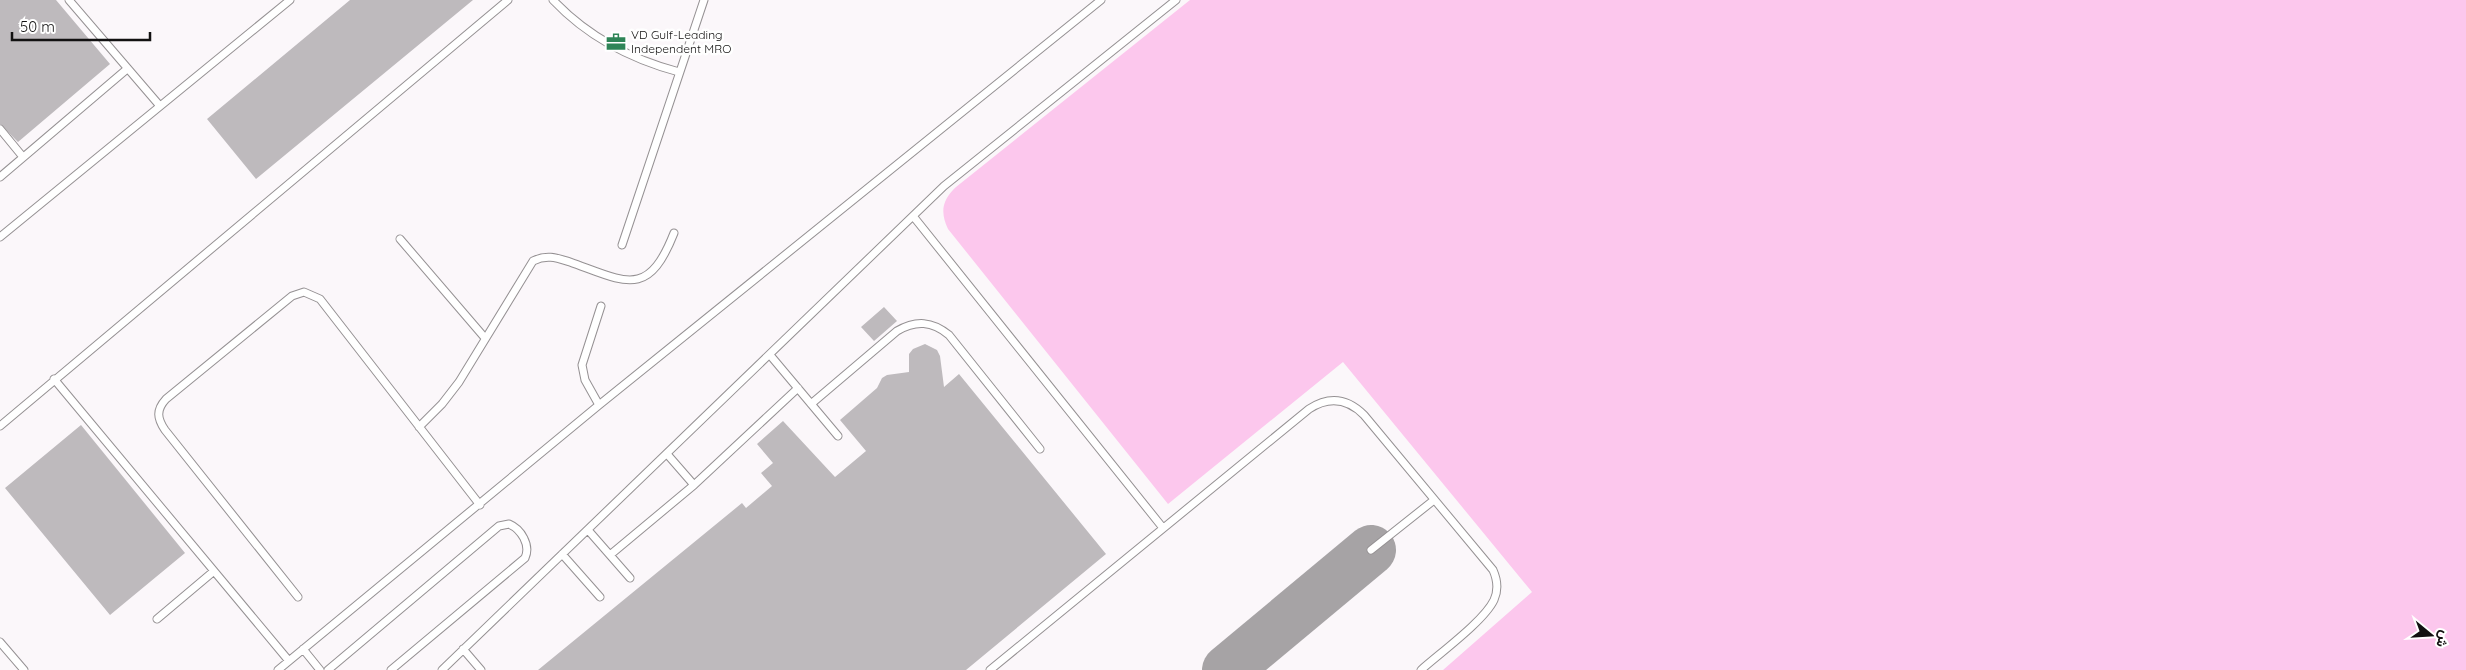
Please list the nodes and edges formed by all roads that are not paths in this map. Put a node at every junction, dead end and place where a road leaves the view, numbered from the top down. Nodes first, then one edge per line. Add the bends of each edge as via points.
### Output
1 (69, 0) edge
2 (290, 0) edge
3 (508, 0) edge
4 (553, 0) edge
5 (704, 0) edge
6 (1101, 0) edge
7 (1176, 0) edge
8 (126, 69) junction
9 (679, 72) junction
10 (160, 106) junction
11 (0, 130) edge
12 (23, 157) junction
13 (0, 177) edge
14 (913, 216) junction
15 (674, 233) dead end
16 (0, 237) edge
17 (400, 239) dead end
18 (622, 245) dead end
19 (601, 306) dead end
20 (485, 338) junction
21 (770, 355) junction
22 (54, 379) junction
23 (798, 388) junction
24 (811, 404) junction
25 (599, 405) junction
26 (0, 426) edge
27 (419, 427) junction
28 (838, 436) dead end
29 (1040, 448) dead end
30 (667, 454) junction
31 (694, 485) junction
32 (1434, 500) junction
33 (480, 505) junction
34 (1163, 528) junction
35 (588, 530) junction
36 (1371, 550) dead end
37 (562, 554) junction
38 (610, 555) junction
39 (214, 571) junction
40 (630, 578) dead end
41 (298, 597) dead end
42 (600, 597) dead end
43 (157, 620) dead end
44 (0, 642) edge
45 (303, 649) junction
46 (463, 649) junction
47 (288, 661) junction
48 (24, 670) edge
49 (278, 670) edge
50 (320, 670) edge
51 (328, 670) edge
52 (391, 670) edge
53 (442, 670) edge
54 (481, 670) edge
55 (990, 670) edge
56 (1421, 670) edge

1 - 8 lane
2 - 10 lane
3 - 22 lane
4 - 9 lane via 611,46 640,60
5 - 9 lane
6 - 25 lane
7 - 14 lane via 972,162
8 - 10 lane
8 - 12 lane
9 - 18 lane
10 - 16 lane
11 - 12 lane
12 - 13 lane
14 - 21 lane
14 - 34 lane
15 - 20 lane via 658,266 650,274 629,280 557,258 540,257 528,268
17 - 20 lane
19 - 25 lane via 582,370
20 - 27 lane via 451,393
21 - 23 lane
21 - 30 lane
22 - 26 lane
22 - 39 lane
23 - 24 lane
23 - 31 lane
24 - 28 lane
24 - 29 lane via 897,331 907,326 929,324 949,335
25 - 33 lane
27 - 33 lane
27 - 41 lane via 320,299 304,292 292,296 161,405 158,418 165,430
30 - 31 lane
30 - 35 lane
31 - 38 lane
32 - 34 lane via 1356,408 1343,401 1328,400 1309,409
32 - 36 lane
32 - 56 lane via 1493,570 1498,585 1494,601 1482,616
33 - 45 lane
34 - 55 lane
35 - 37 lane
35 - 38 lane
37 - 42 lane
37 - 46 lane
38 - 40 lane
39 - 43 lane
39 - 47 lane
44 - 48 lane
45 - 47 lane
45 - 50 lane
46 - 53 lane
46 - 54 lane
47 - 49 lane
51 - 52 lane via 499,526 513,526 526,544 525,558

